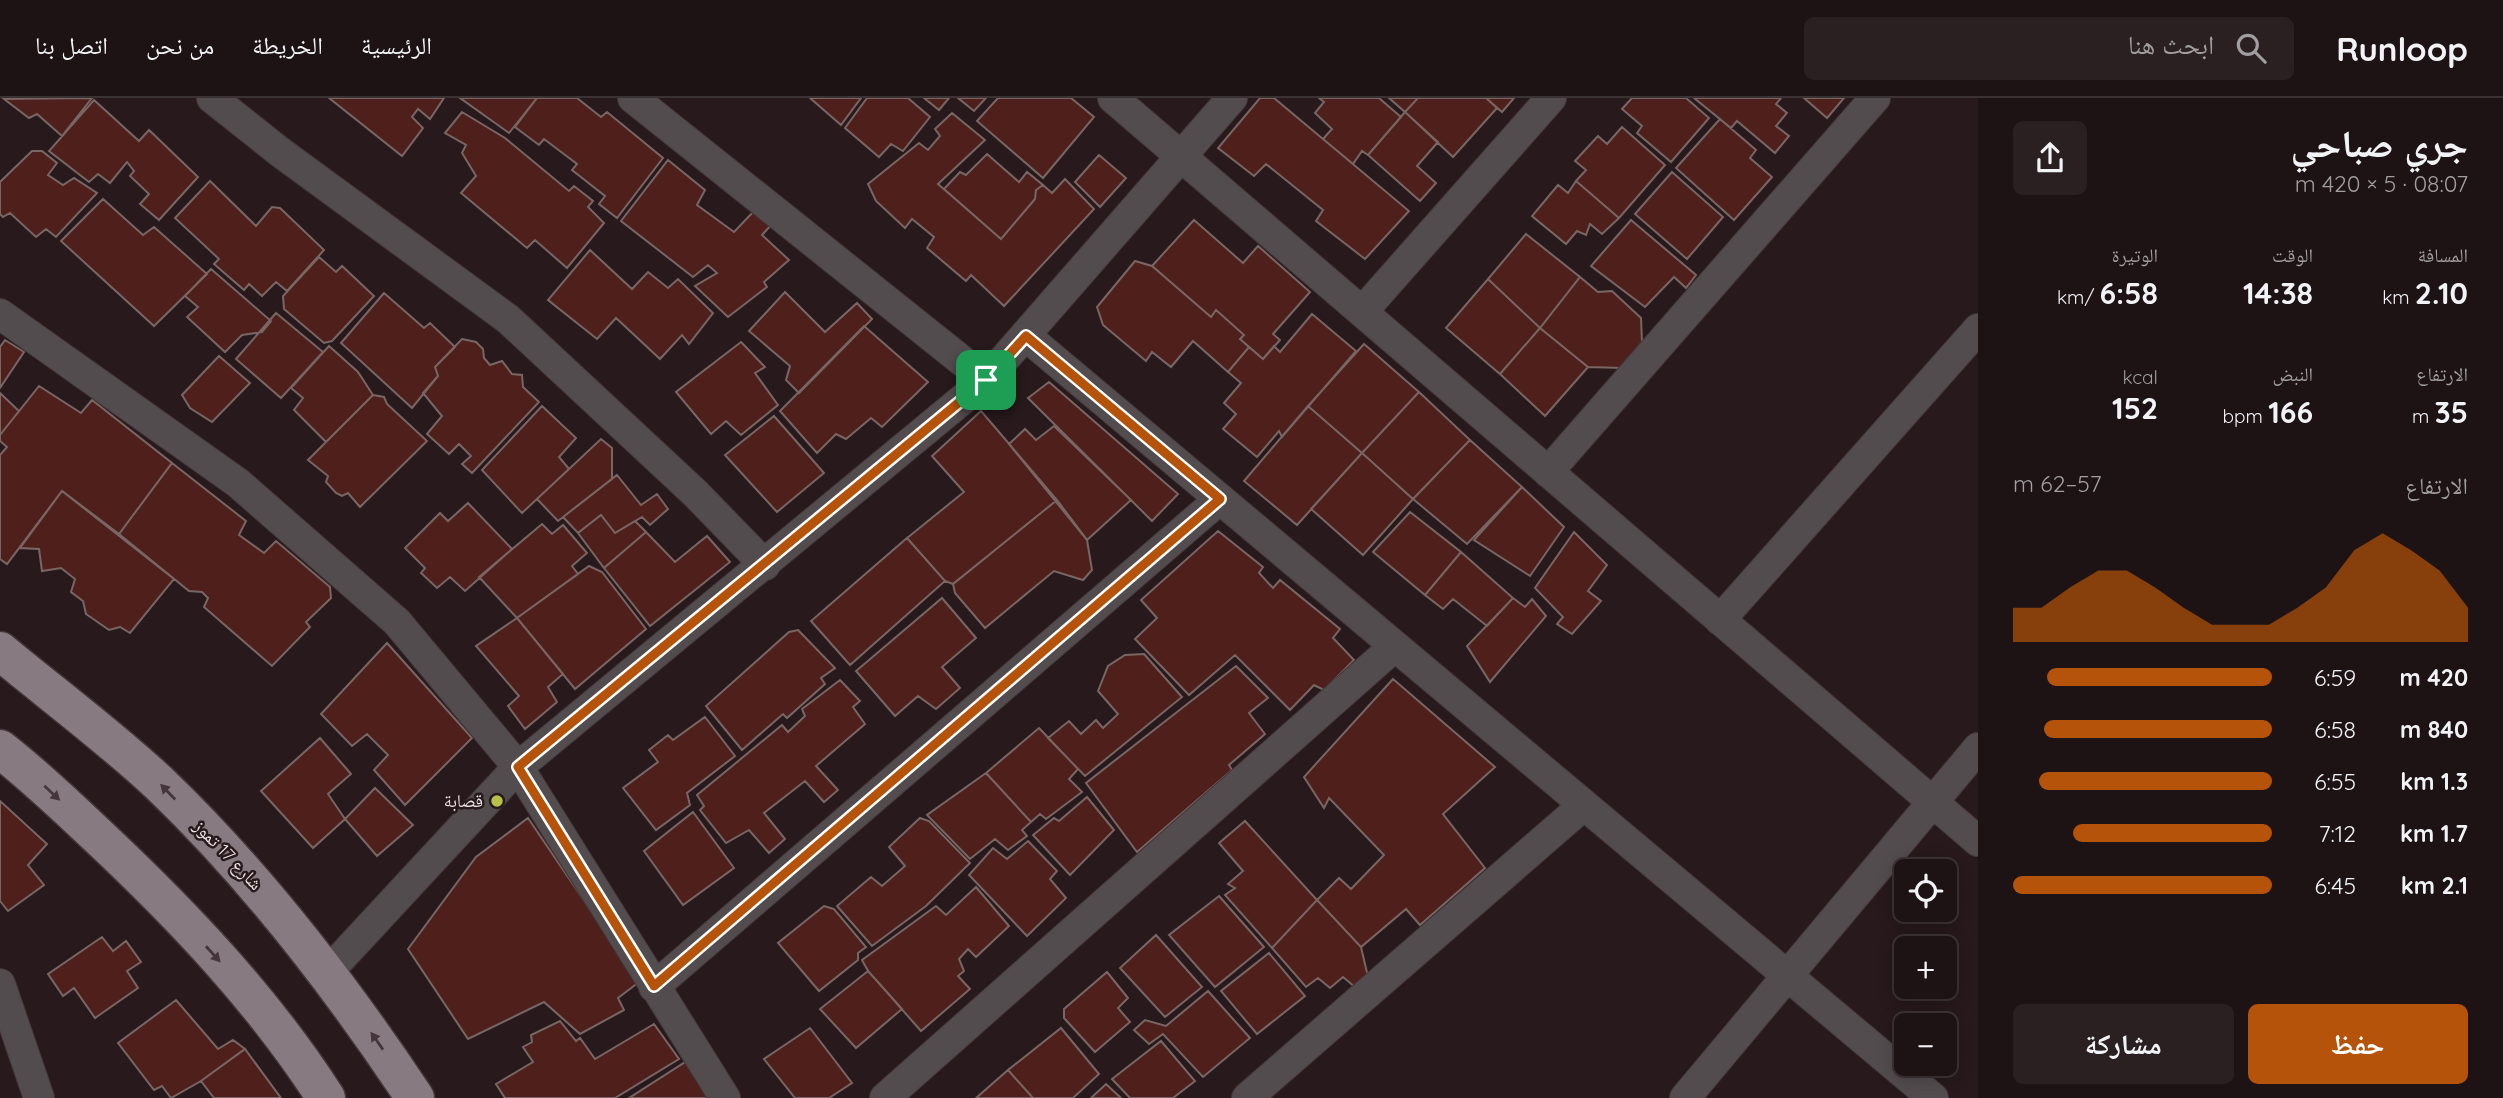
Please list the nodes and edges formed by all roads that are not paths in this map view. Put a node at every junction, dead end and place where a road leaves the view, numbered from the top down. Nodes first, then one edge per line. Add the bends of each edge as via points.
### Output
1 (212, 98) edge
2 (633, 98) edge
3 (1113, 98) edge
4 (1232, 98) edge
5 (1551, 98) edge
6 (1875, 98) edge
7 (1181, 157) junction
8 (1362, 312) junction
9 (0, 314) edge
10 (1978, 329) edge
11 (1026, 336) junction
12 (986, 380) junction
13 (1548, 472) junction
14 (1220, 499) junction
15 (765, 565) junction
16 (1720, 620) junction
17 (1395, 646) junction
18 (0, 651) edge
19 (0, 748) edge
20 (1978, 748) edge
21 (518, 767) junction
22 (1931, 801) junction
23 (1584, 805) junction
24 (1978, 841) edge
25 (327, 973) junction
26 (1786, 974) junction
27 (0, 984) edge
28 (654, 986) junction
29 (39, 1098) edge
30 (326, 1098) edge
31 (415, 1098) edge
32 (726, 1098) edge
33 (885, 1098) edge
34 (1247, 1098) edge
35 (1685, 1098) edge
36 (1933, 1098) edge

1 - 15 street via 508,319 695,493
2 - 12 street
3 - 7 street
4 - 7 street
5 - 8 street
6 - 13 street
7 - 8 street
7 - 11 street
8 - 13 street
9 - 21 street via 238,483 397,622
10 - 16 street
11 - 12 street
11 - 14 street
12 - 15 street
13 - 16 street
14 - 17 street
14 - 28 street
15 - 21 street
16 - 22 street
17 - 23 street
17 - 33 street
25 -> 18 main road, شارع 17 تموز via 258,885 159,783
19 -> 30 main road via 159,893 250,995
20 - 22 street
21 - 25 street
21 - 28 street
22 - 24 street
22 - 26 street
23 - 26 street
23 - 34 street
31 -> 25 main road, شارع 17 تموز
26 - 35 street
26 - 36 street
27 - 29 street
28 - 32 street

